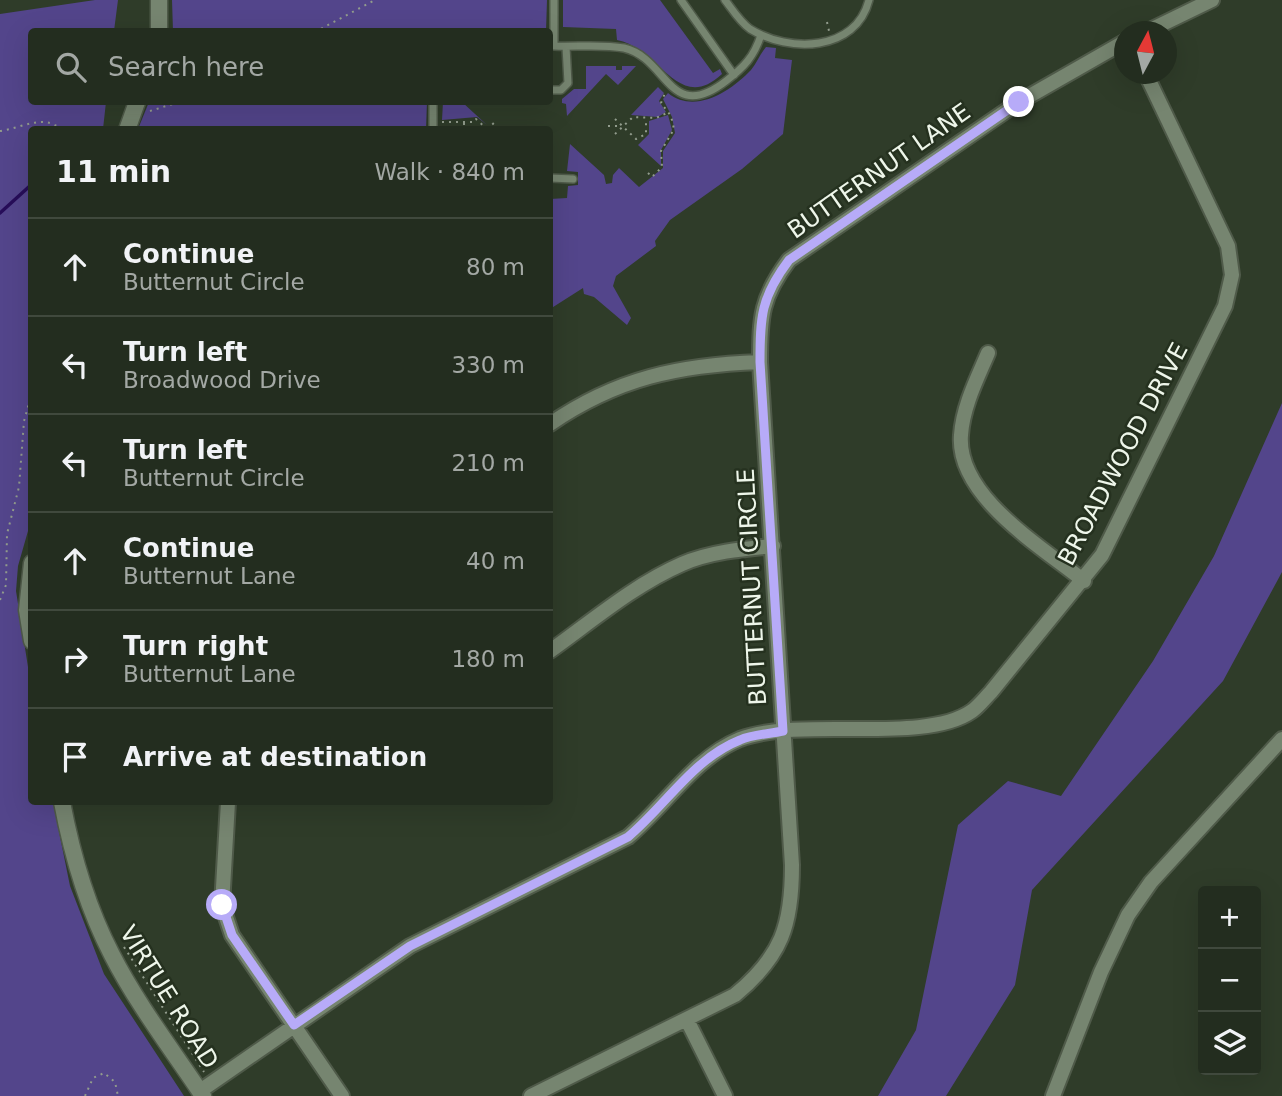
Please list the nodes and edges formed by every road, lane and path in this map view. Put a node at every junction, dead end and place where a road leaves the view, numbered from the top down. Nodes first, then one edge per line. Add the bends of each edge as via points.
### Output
1 (159, 0) edge
2 (375, 0) edge
3 (554, 0) edge
4 (681, 0) edge
5 (724, 0) edge
6 (869, 0) edge
7 (1212, 0) edge
8 (1169, 21) edge
9 (159, 28) edge
10 (322, 28) edge
11 (553, 28) edge
12 (761, 35) junction
13 (553, 47) edge
14 (566, 47) junction
15 (1114, 48) edge
16 (734, 75) junction
17 (1151, 84) edge
18 (553, 90) edge
19 (666, 93) dead end
20 (433, 105) edge
21 (141, 107) edge
22 (668, 112) junction
23 (615, 119) dead end
24 (646, 119) junction
25 (441, 122) dead end
26 (464, 122) junction
27 (495, 122) dead end
28 (58, 126) edge
29 (129, 126) edge
30 (433, 126) edge
31 (464, 126) edge
32 (484, 126) edge
33 (490, 126) edge
34 (608, 126) dead end
35 (623, 126) junction
36 (0, 131) edge
37 (615, 134) dead end
38 (648, 173) dead end
39 (553, 178) edge
40 (573, 179) dead end
41 (988, 354) dead end
42 (760, 362) junction
43 (28, 407) edge
44 (553, 422) edge
45 (773, 546) junction
46 (1084, 581) junction
47 (0, 600) edge
48 (553, 649) edge
49 (783, 731) junction
50 (1282, 739) edge
51 (63, 805) edge
52 (228, 805) edge
53 (123, 946) dead end
54 (687, 1020) junction
55 (294, 1025) junction
56 (205, 1090) edge
57 (85, 1096) edge
58 (118, 1096) edge
59 (342, 1096) edge
60 (531, 1096) edge
61 (725, 1096) edge
62 (1053, 1096) edge

1 - 9 street
2 - 10 path
3 - 11 lane
4 - 16 lane
5 - 12 lane via 747,27
6 - 12 lane via 859,23 831,42 803,43
7 - 8 street
12 - 16 lane via 755,53
13 - 14 lane
14 - 16 lane via 624,48 684,95 695,97
14 - 18 lane via 568,83
15 - 42 street, BUTTERNUT LANE via 1019,102 789,260 770,286 760,317
17 - 46 street, BROADWOOD DRIVE via 1228,246 1232,275 1225,306
19 - 22 path via 661,103
20 - 30 lane
21 - 29 street
22 - 24 path
22 - 38 path via 674,129 662,149 663,165 652,177
23 - 35 path
24 - 35 path via 633,117
24 - 35 path via 646,134 636,139
25 - 26 path
26 - 31 path
26 - 32 path via 476,119
27 - 33 path
28 - 36 path via 43,121
34 - 35 path
35 - 37 path
39 - 40 lane
41 - 46 street via 968,401 960,437 968,473 986,501
42 - 44 street via 651,374 579,404
42 - 45 street, BUTTERNUT CIRCLE
43 - 47 path via 19,487 8,534 6,585
45 - 48 street via 727,551 682,564 642,586
45 - 49 street, BUTTERNUT CIRCLE
46 - 49 street, BROADWOOD DRIVE via 971,712 936,724
49 - 54 street, BUTTERNUT CIRCLE via 792,904 783,939 760,974 735,995
49 - 55 street, BROADWOOD DRIVE via 741,739 704,760 628,837 410,946
50 - 62 street via 1152,882 1128,915
51 - 56 street, VIRTUE ROAD via 87,901 112,957
52 - 55 street via 222,905 232,935
53 - 56 path
54 - 60 street, BUTTERNUT CIRCLE
54 - 61 street
55 - 56 street, BROADWOOD DRIVE
55 - 59 street
57 - 58 path via 93,1078 104,1073 115,1082

